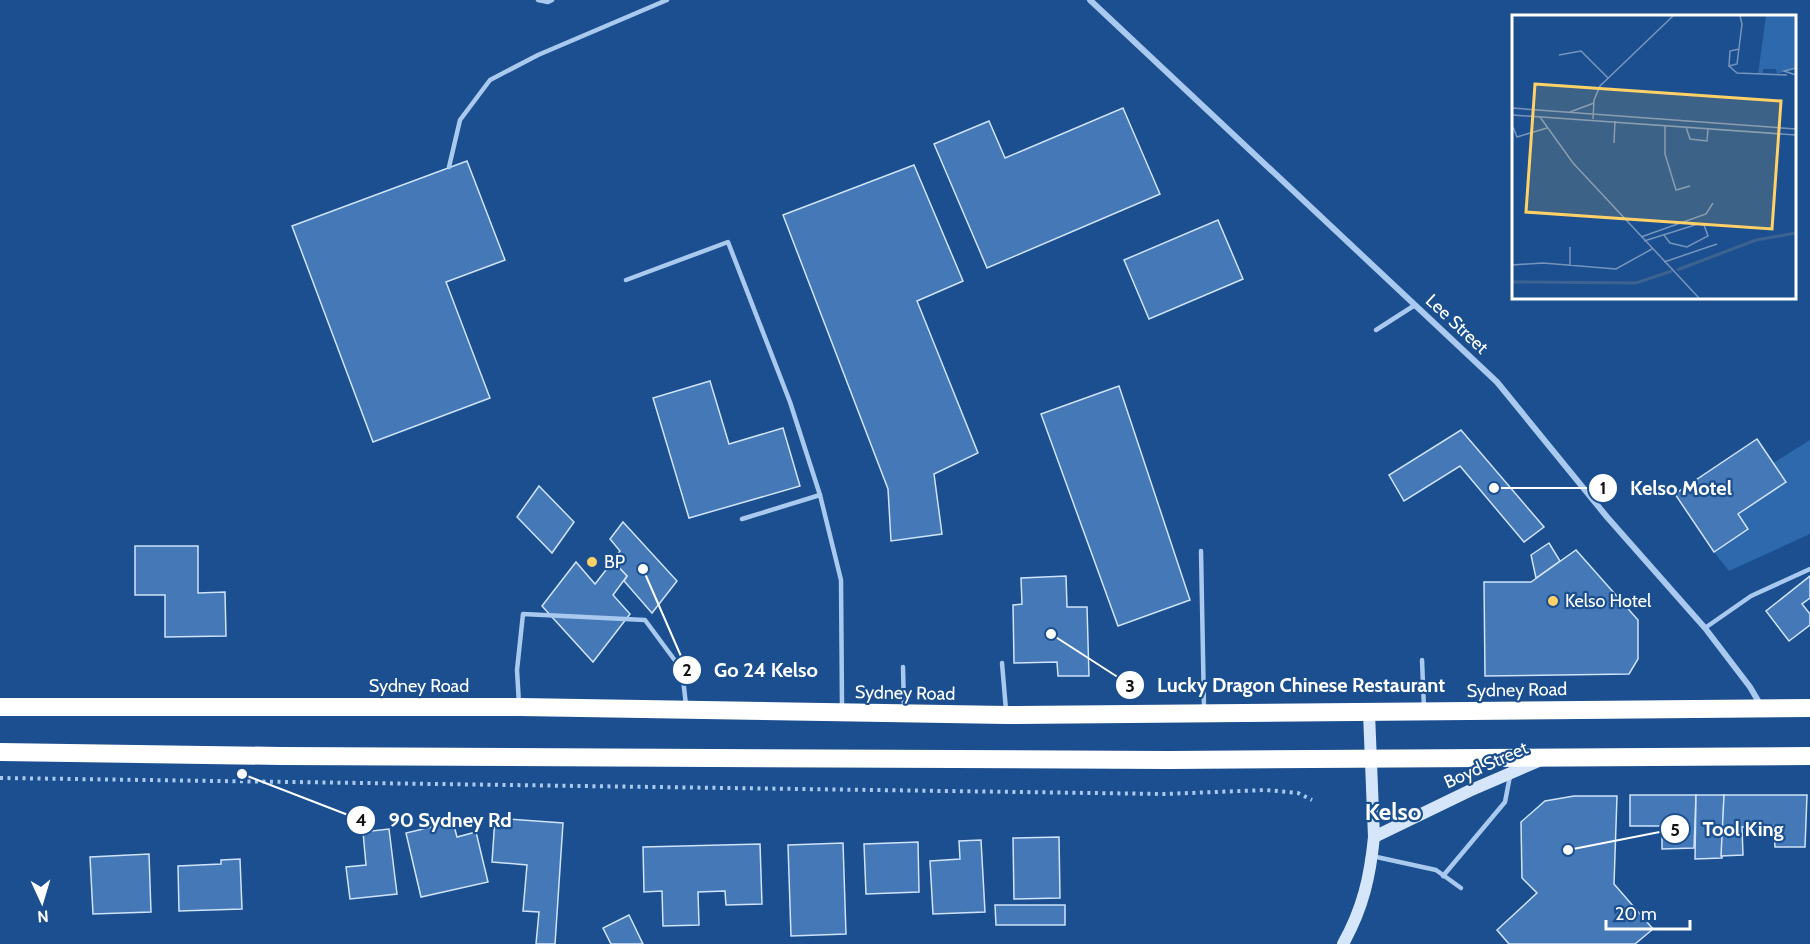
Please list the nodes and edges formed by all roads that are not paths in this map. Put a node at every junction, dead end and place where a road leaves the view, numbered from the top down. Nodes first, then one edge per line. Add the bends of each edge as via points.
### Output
1 (538, 0) edge
2 (552, 0) edge
3 (667, 0) edge
4 (1090, 0) edge
5 (449, 167) dead end
6 (626, 280) dead end
7 (1415, 305) junction
8 (1376, 330) dead end
9 (820, 495) junction
10 (742, 519) dead end
11 (1200, 551) dead end
12 (1810, 569) edge
13 (1705, 627) junction
14 (1422, 660) dead end
15 (1002, 663) dead end
16 (903, 667) dead end
17 (0, 707) edge
18 (520, 707) junction
19 (1762, 708) junction
20 (1810, 708) edge
21 (687, 710) junction
22 (842, 712) junction
23 (1369, 713) junction
24 (1424, 713) junction
25 (904, 714) junction
26 (1204, 714) junction
27 (1007, 715) junction
28 (0, 752) edge
29 (1810, 756) edge
30 (1547, 758) junction
31 (1371, 759) junction
32 (1510, 773) junction
33 (1374, 837) junction
34 (1372, 856) junction
35 (1443, 876) junction
36 (1461, 888) dead end
37 (1344, 944) edge

1 - 2 lane
3 - 5 lane via 538,55 490,80 460,120
4 - 7 street, Lee Street
6 - 9 lane via 728,242 790,402
7 - 8 lane
7 - 13 street, Lee Street via 1497,382
9 - 10 lane
9 - 22 lane via 841,580
11 - 26 lane
12 - 13 lane via 1751,596
13 - 19 street, Lee Street
14 - 24 lane
15 - 27 lane
16 - 25 lane
17 - 18 highway, Sydney Road
18 - 21 highway, Sydney Road
18 - 21 lane via 517,670 523,614 645,620 682,670
19 - 20 highway, Sydney Road
19 - 24 highway, Sydney Road
21 - 22 highway, Sydney Road
22 - 25 highway, Sydney Road
23 - 24 highway, Sydney Road
23 - 26 highway, Sydney Road
23 - 31 main road
25 - 27 highway, Sydney Road
26 - 27 highway, Sydney Road
28 - 31 highway
29 - 30 highway
30 - 31 highway
30 - 32 main road, Boyd Street
31 - 33 main road
32 - 33 main road, Boyd Street
32 - 35 lane via 1506,802
33 - 34 main road
34 - 35 lane via 1436,870
34 - 37 main road via 1358,918
35 - 36 lane

